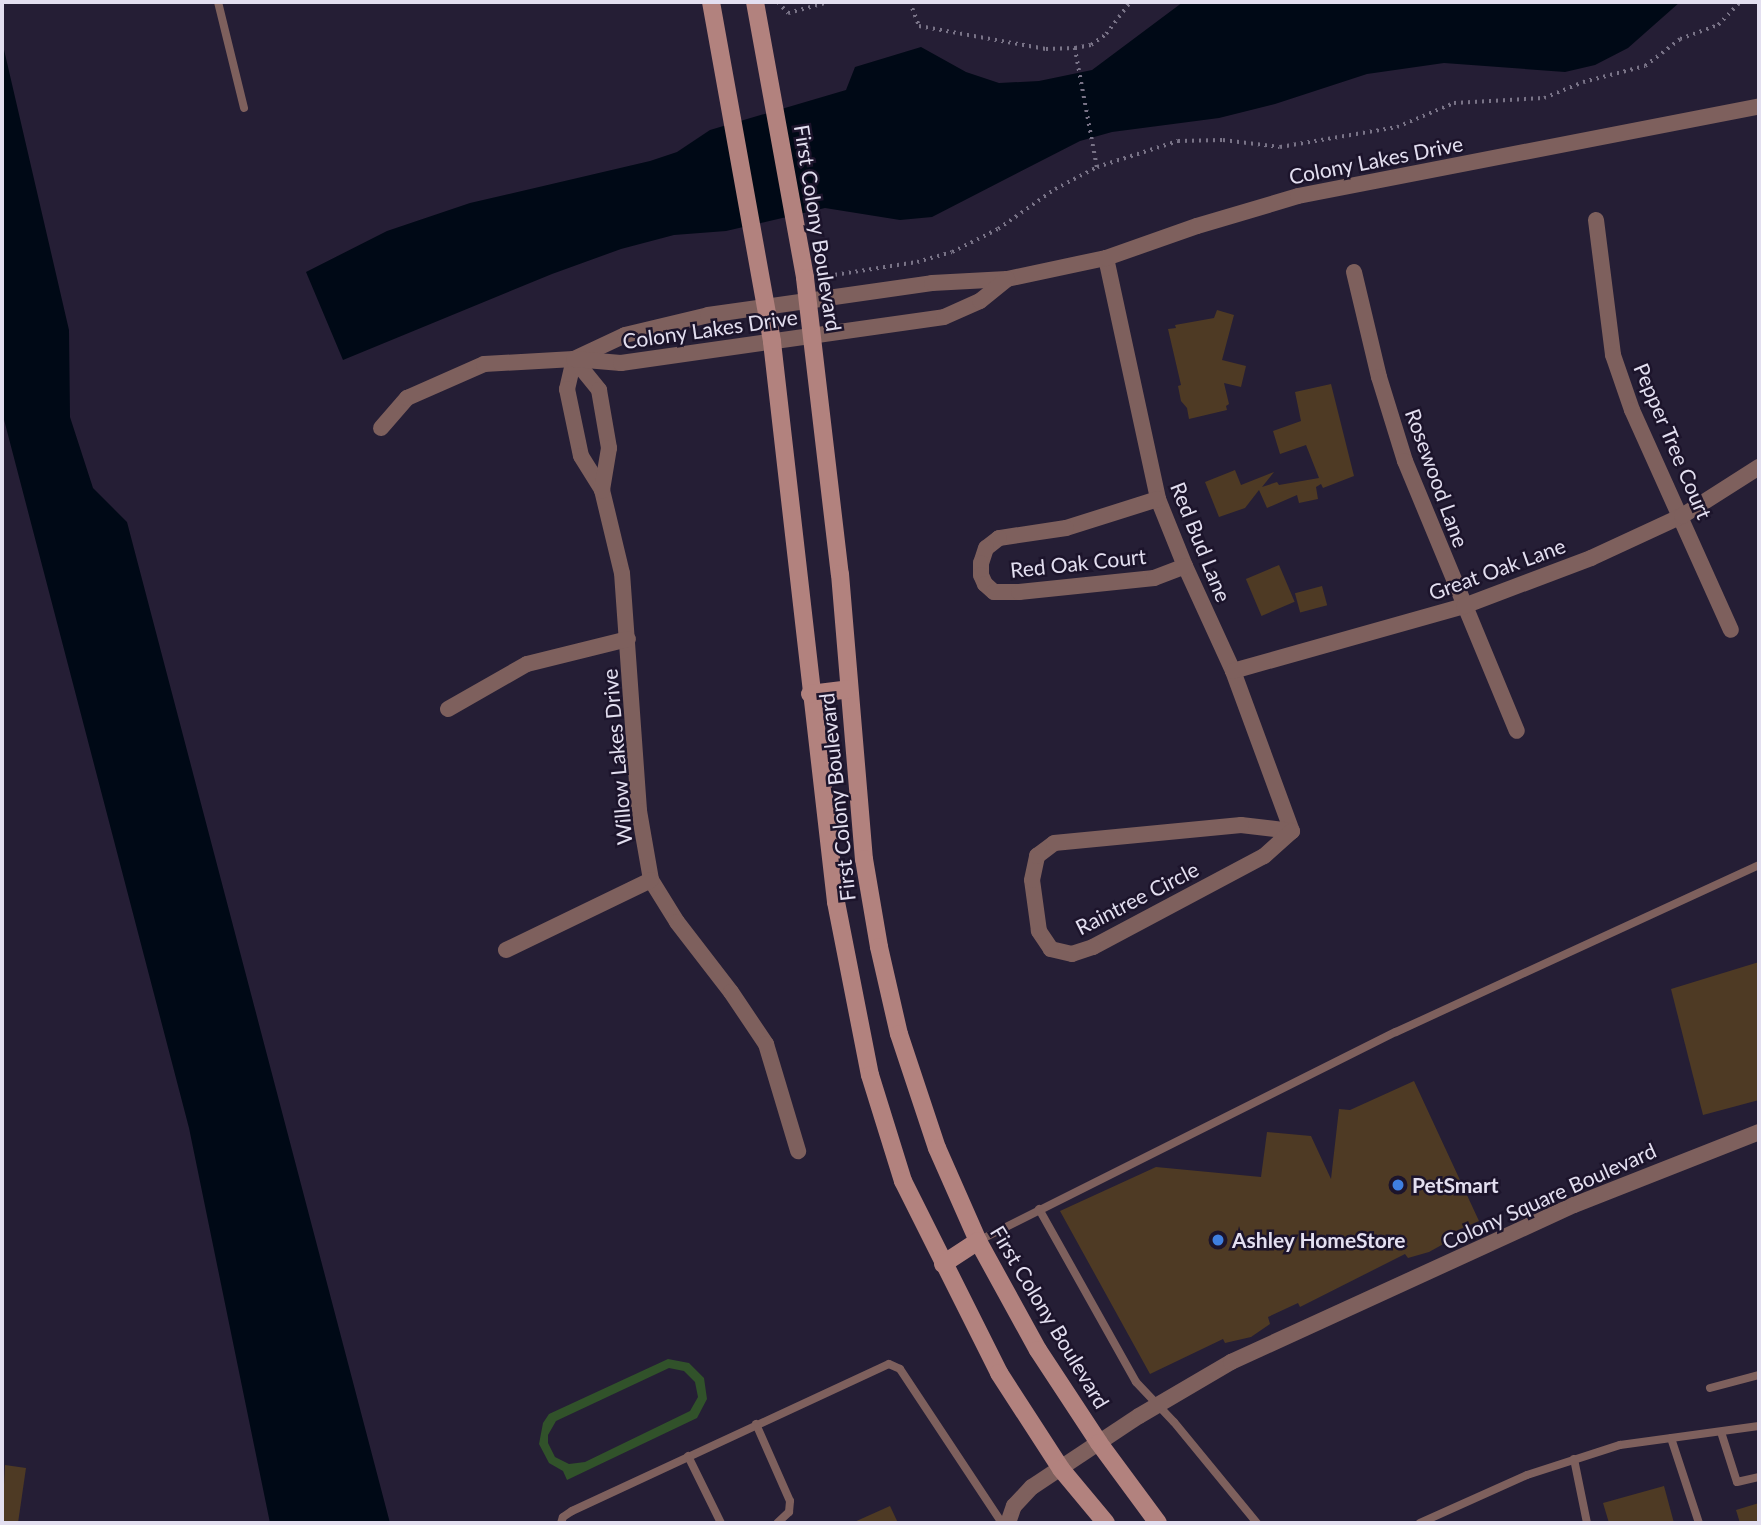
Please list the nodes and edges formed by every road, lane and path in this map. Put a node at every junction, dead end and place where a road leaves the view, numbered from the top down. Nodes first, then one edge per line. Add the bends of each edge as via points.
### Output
1 (218, 2) edge
2 (711, 2) edge
3 (755, 2) edge
4 (778, 2) edge
5 (829, 2) edge
6 (910, 2) edge
7 (1130, 2) edge
8 (1740, 2) edge
9 (1075, 48) junction
10 (1759, 106) edge
11 (244, 108) dead end
12 (1097, 167) junction
13 (1596, 220) dead end
14 (1106, 258) junction
15 (1354, 272) dead end
16 (805, 278) junction
17 (1007, 279) junction
18 (808, 298) junction
19 (766, 305) junction
20 (812, 336) junction
21 (772, 342) junction
22 (574, 359) junction
23 (381, 428) dead end
24 (1759, 467) edge
25 (602, 490) junction
26 (1158, 499) junction
27 (1682, 516) junction
28 (1185, 566) junction
29 (1464, 607) junction
30 (1731, 630) dead end
31 (628, 639) junction
32 (1233, 671) junction
33 (849, 689) junction
34 (810, 694) junction
35 (448, 709) dead end
36 (1517, 731) dead end
37 (1292, 831) junction
38 (1759, 866) edge
39 (651, 880) junction
40 (506, 950) dead end
41 (1759, 1132) edge
42 (798, 1151) dead end
43 (1039, 1209) junction
44 (978, 1241) junction
45 (943, 1264) junction
46 (1759, 1375) edge
47 (1710, 1388) dead end
48 (1157, 1404) junction
49 (756, 1424) junction
50 (1759, 1426) edge
51 (1721, 1432) junction
52 (1671, 1438) junction
53 (1099, 1443) junction
54 (688, 1456) junction
55 (1574, 1459) junction
56 (1060, 1469) junction
57 (1759, 1477) edge
58 (561, 1523) edge
59 (721, 1523) edge
60 (777, 1523) edge
61 (1002, 1523) edge
62 (1009, 1523) edge
63 (1106, 1523) edge
64 (1158, 1523) edge
65 (1256, 1523) edge
66 (1420, 1523) edge
67 (1587, 1523) edge
68 (1699, 1523) edge

1 - 11 lane
2 - 19 main road, First Colony Boulevard
3 - 16 main road, First Colony Boulevard
4 - 5 path via 788,13
6 - 9 path via 919,26 1046,49
7 - 9 path via 1105,34 1091,45
8 - 12 path via 1718,25 1680,39 1645,66 1544,98 1454,103 1397,127 1280,146 1178,141
9 - 12 path
10 - 14 street, Colony Lakes Drive via 1298,196
12 - 16 path via 952,252 917,262
13 - 27 street, Pepper Tree Court via 1613,355 1632,411
14 - 17 street, Colony Lakes Drive
14 - 26 street, Red Bud Lane
15 - 29 street, Rosewood Lane via 1405,461
16 - 18 main road, First Colony Boulevard
17 - 18 street, Colony Lakes Drive
17 - 20 street, Colony Lakes Drive via 980,301 944,317
18 - 19 street, Colony Lakes Drive
18 - 20 main road, First Colony Boulevard
19 - 21 main road, First Colony Boulevard
19 - 22 street, Colony Lakes Drive via 625,335
20 - 21 street, Colony Lakes Drive
20 - 33 main road, First Colony Boulevard
21 - 22 street, Colony Lakes Drive via 621,363
21 - 34 main road, First Colony Boulevard
22 - 23 street, Colony Lakes Drive via 484,364 407,398
22 - 25 street, Willow Lakes Drive via 567,389 575,429 581,456
22 - 25 street, Willow Lakes Drive via 599,390 610,448
24 - 27 street, Great Oak Lane
25 - 31 street, Willow Lakes Drive via 622,573
26 - 28 street, Red Bud Lane
26 - 28 street, Red Oak Court via 1066,527 999,538 986,548 981,575 994,592 1019,592 1154,578
27 - 29 street, Great Oak Lane via 1591,558
27 - 30 street, Pepper Tree Court
28 - 32 street, Red Bud Lane
29 - 32 street, Great Oak Lane
29 - 36 street, Rosewood Lane
31 - 35 street via 527,664
31 - 39 street, Willow Lakes Drive via 639,811
32 - 37 street, Red Bud Lane
33 - 34 main road
33 - 44 main road, First Colony Boulevard via 864,859 887,987 926,1120
34 - 45 main road, First Colony Boulevard via 836,902 870,1075 903,1181
37 - 37 street, Raintree Circle via 1241,825 1054,843 1037,856 1032,880 1039,931 1051,949 1072,954 1093,947 1264,856
38 - 43 lane via 1396,1031
39 - 40 street
39 - 42 street, Willow Lakes Drive via 765,1044
41 - 48 street, Colony Square Boulevard via 1574,1205 1231,1362
43 - 44 lane
43 - 48 lane via 1136,1382
44 - 45 main road
44 - 53 main road, First Colony Boulevard via 1038,1350
45 - 56 main road, First Colony Boulevard via 999,1373
46 - 47 lane
48 - 53 street, Colony Square Boulevard
48 - 65 lane
49 - 54 lane
49 - 60 lane via 790,1501 789,1512
49 - 61 lane via 888,1364 900,1369
50 - 51 lane
51 - 52 lane
51 - 57 lane via 1737,1482
52 - 55 lane via 1620,1445
52 - 68 lane
53 - 56 street, Colony Square Boulevard
53 - 64 main road, First Colony Boulevard
54 - 58 lane via 572,1511
54 - 59 lane
55 - 66 lane
55 - 67 lane
56 - 62 street, Colony Square Boulevard via 1022,1496
56 - 63 main road, First Colony Boulevard

